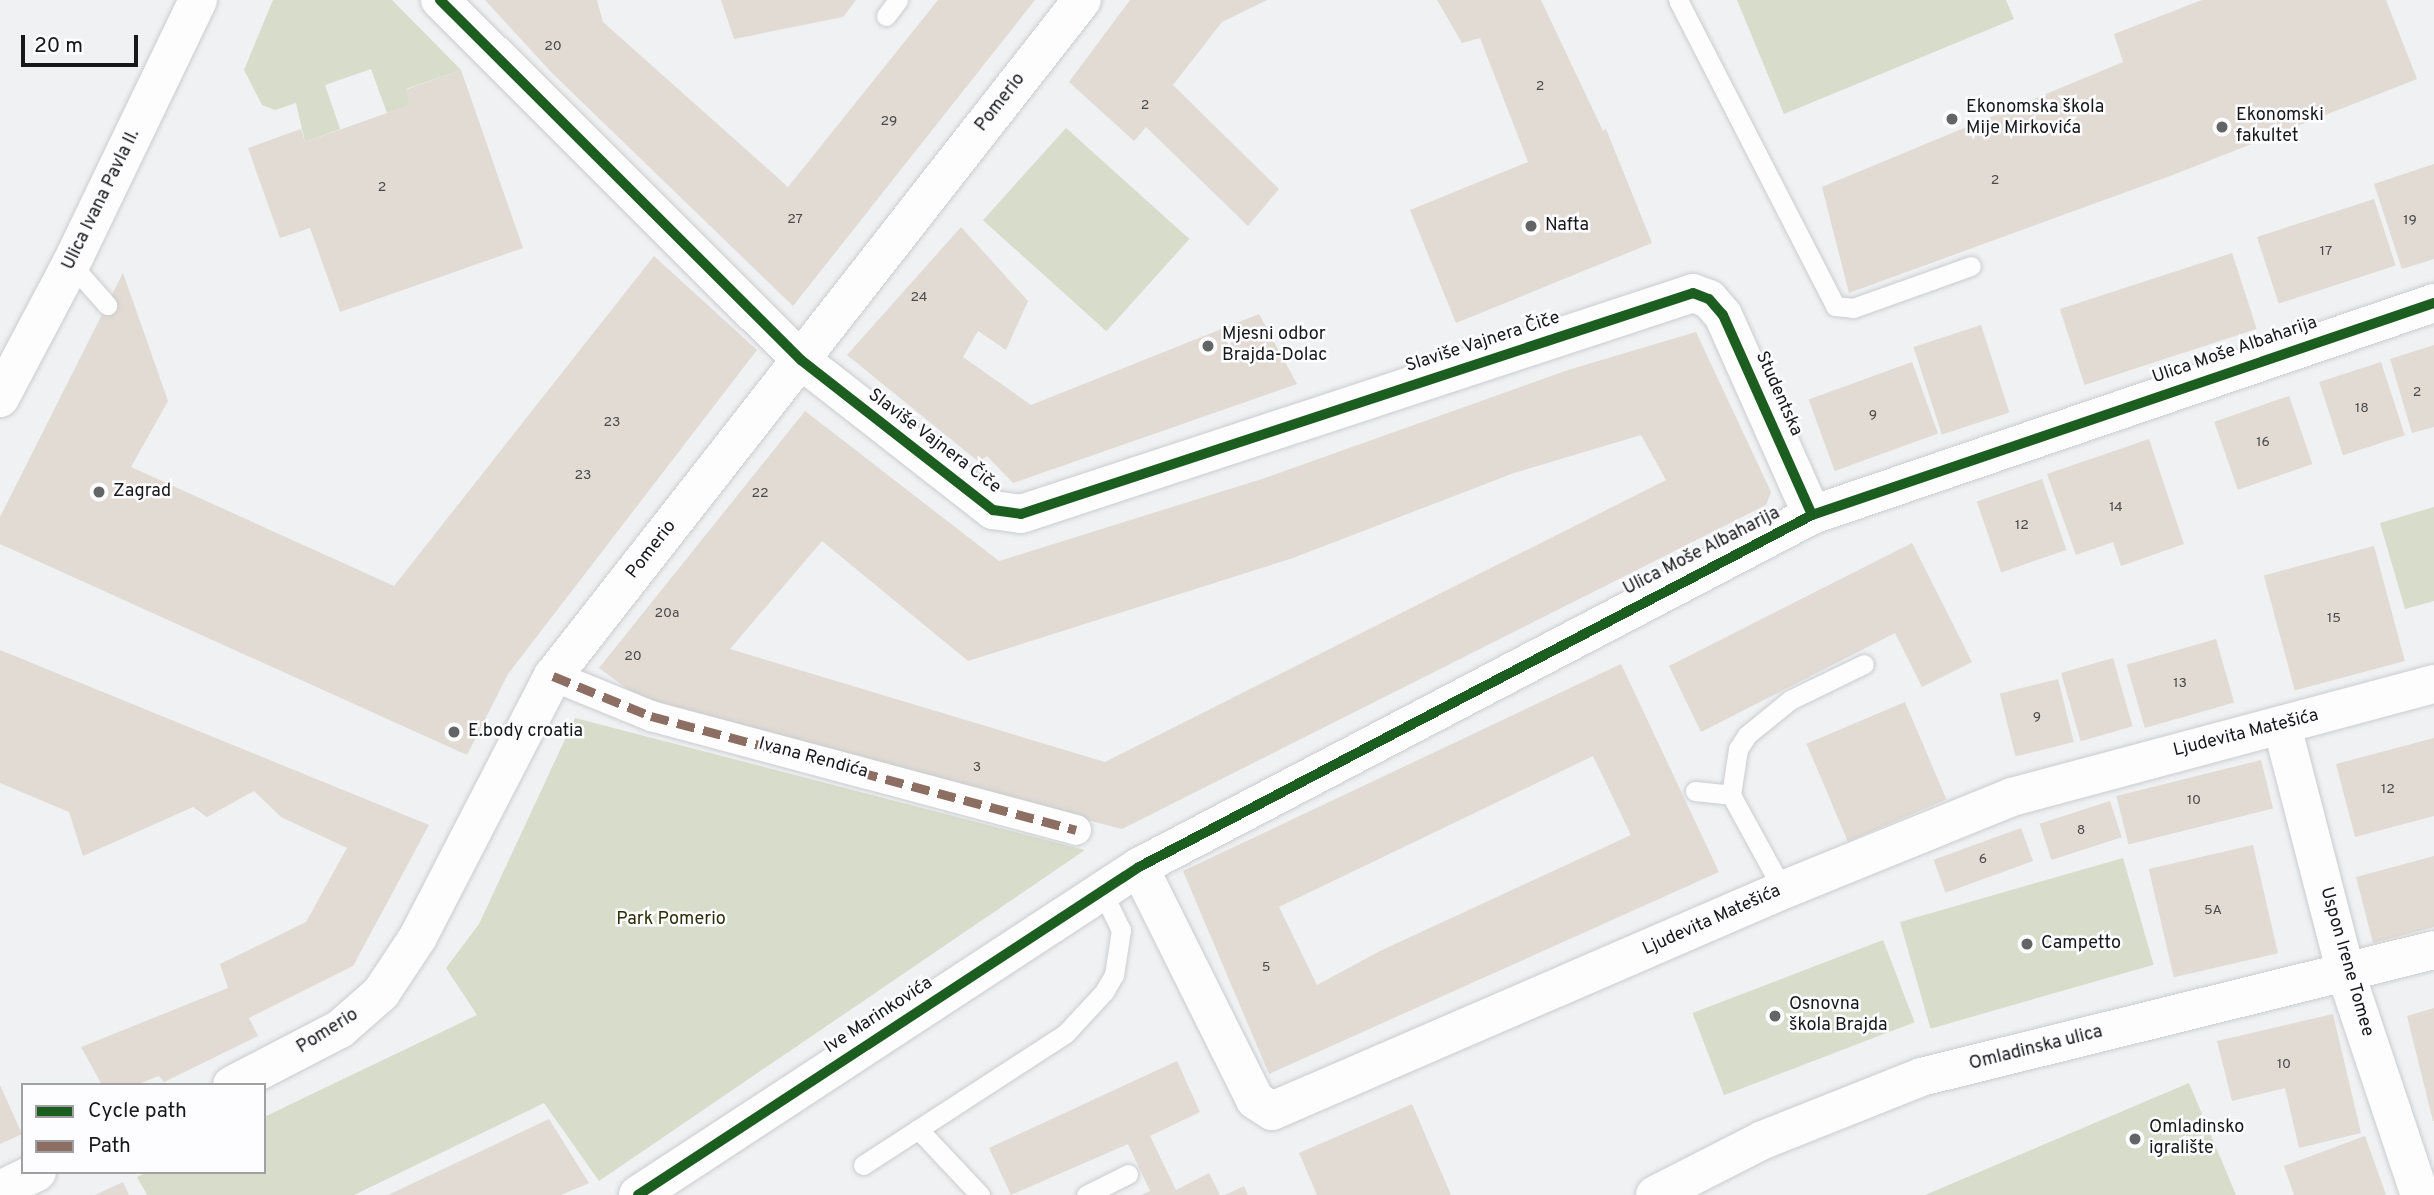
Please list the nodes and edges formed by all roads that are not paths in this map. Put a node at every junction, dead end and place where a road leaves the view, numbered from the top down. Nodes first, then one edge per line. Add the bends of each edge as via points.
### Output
1 (198, 0) edge
2 (440, 0) edge
3 (898, 0) edge
4 (1082, 0) edge
5 (1678, 0) edge
6 (886, 16) dead end
7 (71, 264) junction
8 (1971, 266) dead end
9 (1702, 295) joint
10 (2434, 303) edge
11 (107, 305) dead end
12 (802, 360) junction
13 (0, 398) edge
14 (1812, 515) junction
15 (1864, 664) dead end
16 (553, 676) junction
17 (2434, 684) edge
18 (2282, 726) junction
19 (1695, 791) dead end
20 (1731, 795) junction
21 (1076, 830) dead end
22 (1139, 867) junction
23 (1783, 890) junction
24 (1102, 891) junction
25 (2434, 950) edge
26 (2346, 974) junction
27 (236, 1083) edge
28 (918, 1129) junction
29 (863, 1165) dead end
30 (33, 1174) edge
31 (1128, 1174) dead end
32 (0, 1190) edge
33 (638, 1195) edge
34 (980, 1195) edge
35 (1086, 1195) edge
36 (1655, 1195) edge
37 (2420, 1195) edge

1 - 7 street, Ulica Ivana Pavla II.
2 - 12 street, Slaviše Vajnera Čiče
3 - 6 lane
4 - 12 street, Pomerio
5 - 8 lane via 1835,306 1853,308
7 - 11 lane
7 - 13 street, Ulica Ivana Pavla II.
9 - 12 street, Slaviše Vajnera Čiče via 1679,296 1021,514 993,510
9 - 14 street, Studentska via 1723,315
10 - 14 street, Ulica Moše Albaharija
12 - 16 street, Pomerio
14 - 22 street, Ulica Moše Albaharija
15 - 20 lane via 1790,700 1747,735 1738,749
16 - 21 street, Ivana Rendića via 651,716
16 - 27 street, Pomerio via 418,937 381,993 340,1029
17 - 18 street, Ljudevita Matešića
18 - 23 street, Ljudevita Matešića via 2012,797
18 - 26 street, Uspon Irene Tomee
19 - 20 lane
20 - 23 lane
22 - 23 street, Ljudevita Matešića via 1255,1100 1272,1111
22 - 24 street, Ive Marinkovića
24 - 28 lane via 1121,930 1114,975 1104,992 1066,1033
24 - 33 street, Ive Marinkovića
25 - 26 street, Omladinska ulica
26 - 36 street, Omladinska ulica via 1922,1077 1763,1140
26 - 37 street, Uspon Irene Tomee
28 - 29 lane
28 - 34 lane
30 - 32 street
31 - 35 lane

